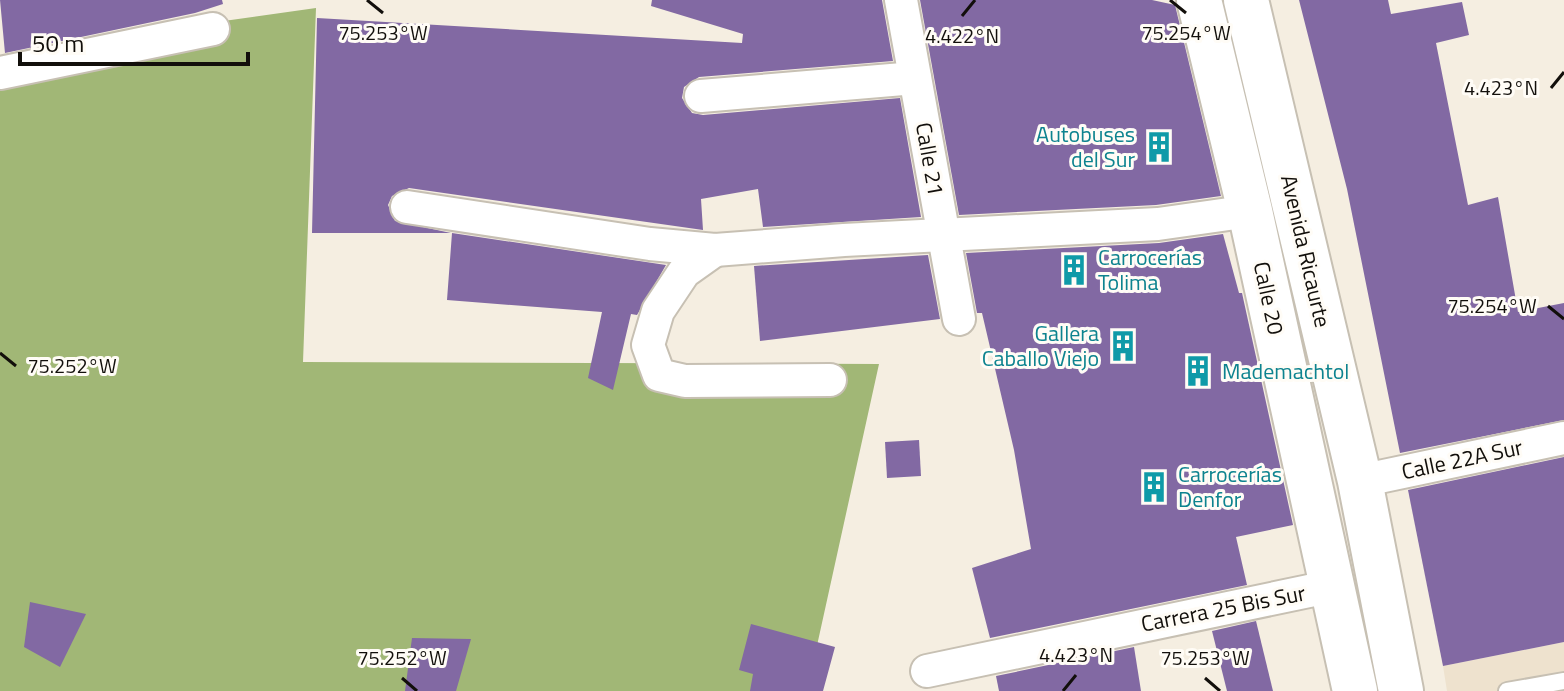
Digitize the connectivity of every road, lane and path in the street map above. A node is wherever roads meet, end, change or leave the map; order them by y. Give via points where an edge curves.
1 (901, 0) edge
2 (1199, 0) edge
3 (1246, 0) edge
4 (213, 29) dead end
5 (0, 73) edge
6 (915, 78) junction
7 (701, 96) dead end
8 (407, 207) dead end
9 (1250, 211) junction
10 (943, 234) junction
11 (715, 250) junction
12 (959, 319) dead end
13 (830, 380) dead end
14 (1564, 438) edge
15 (1360, 481) junction
16 (1333, 586) junction
17 (927, 671) dead end
18 (1564, 681) edge
19 (1355, 691) edge
20 (1401, 691) edge
21 (1507, 691) edge

1 - 6 street, Calle 21
2 - 9 main road, Calle 20
3 - 15 main road, Avenida Ricaurte
4 - 5 street
6 - 7 street
6 - 10 street, Calle 21
8 - 11 street
9 - 10 street via 1158,224
9 - 16 main road, Calle 20
10 - 11 street
10 - 12 street, Calle 21
11 - 13 street via 684,272 658,311 648,345 659,375 685,381
14 - 15 street, Calle 22A Sur
15 - 20 main road, Avenida Ricaurte
16 - 17 street, Carrera 25 Bis Sur
16 - 19 main road, Calle 20
18 - 21 lane

